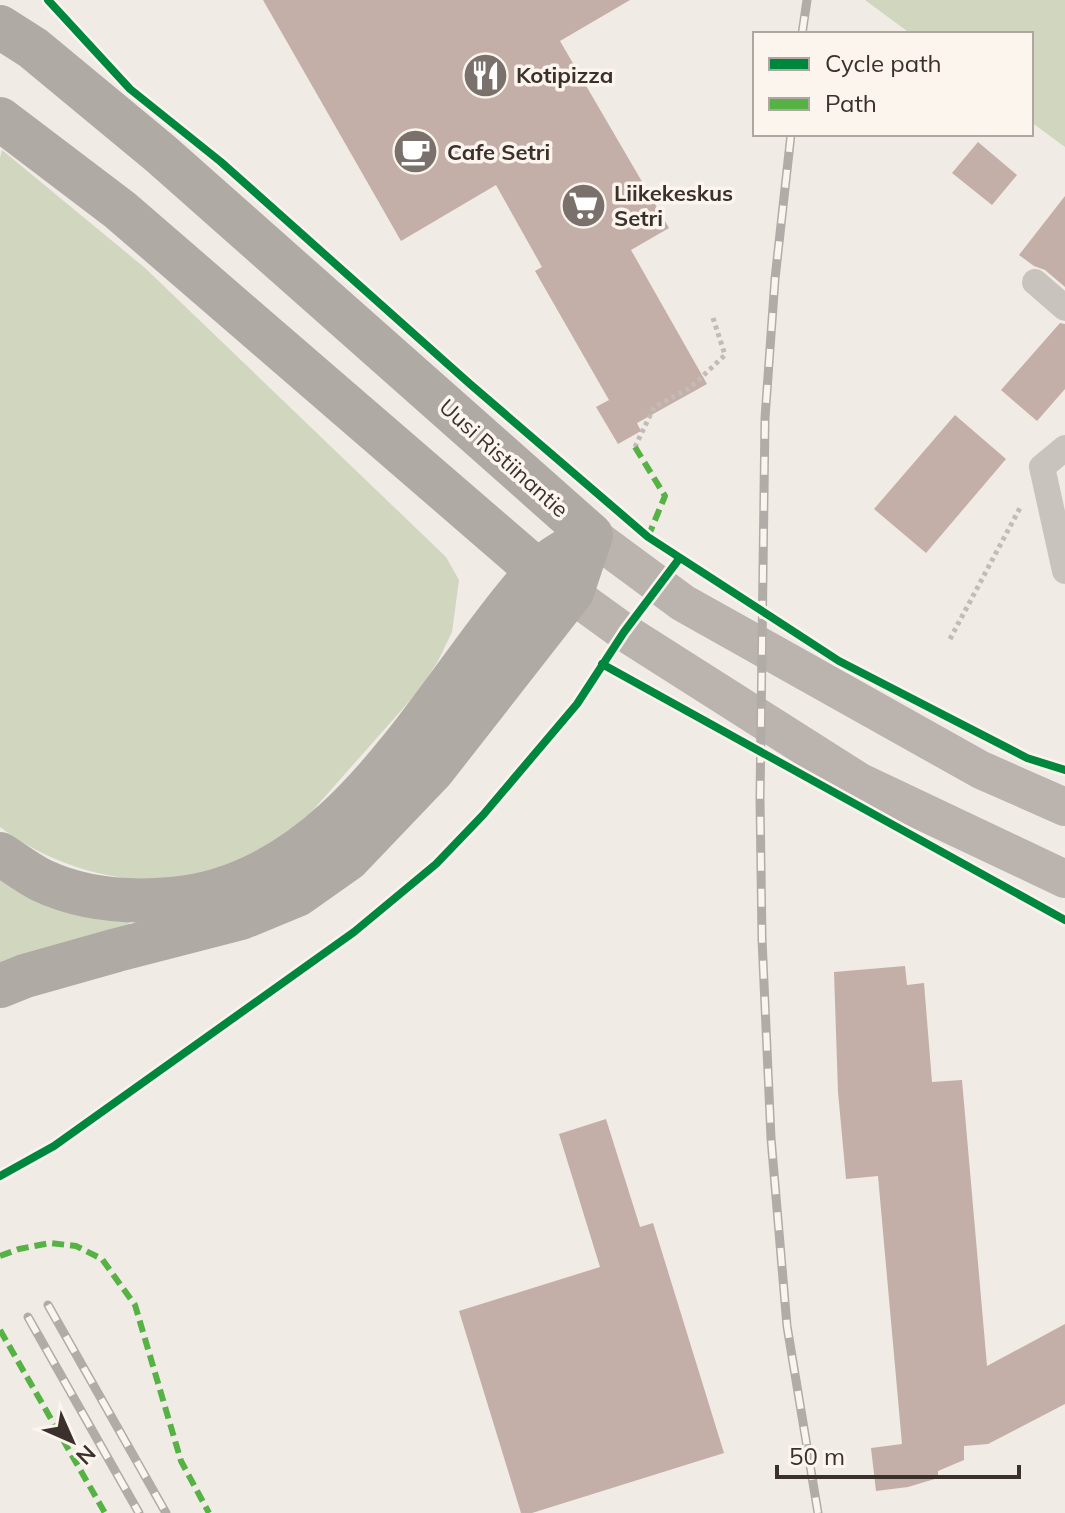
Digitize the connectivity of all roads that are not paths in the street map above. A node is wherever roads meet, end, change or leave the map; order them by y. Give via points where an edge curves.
1 (3, 0) edge
2 (0, 10) edge
3 (0, 27) edge
4 (0, 119) edge
5 (1035, 282) dead end
6 (1065, 308) edge
7 (1065, 448) edge
8 (591, 535) junction
9 (1065, 571) edge
10 (555, 582) junction
11 (1065, 807) edge
12 (0, 854) edge
13 (1065, 879) edge
14 (0, 986) edge

1 - 2 highway
3 - 8 highway, Uusi Ristiinantie via 161,154
4 - 10 highway via 120,210
5 - 6 street
7 - 9 street via 1042,467
8 - 10 highway
8 - 11 main road, Uusi Ristiinantie via 683,603 981,770
10 - 12 highway via 328,829 281,863 235,886 139,902 96,897 42,880
10 - 13 main road via 860,782
10 - 14 highway via 433,770 348,859 297,895 241,918

